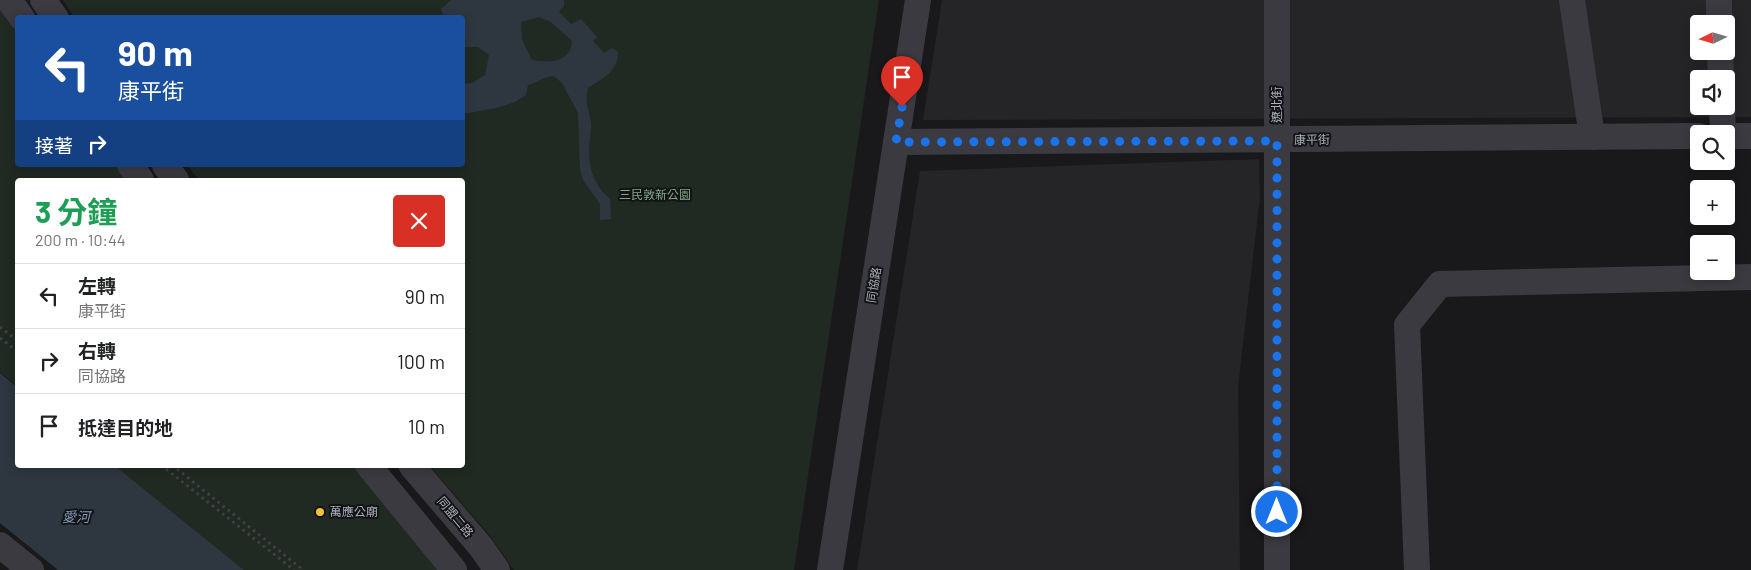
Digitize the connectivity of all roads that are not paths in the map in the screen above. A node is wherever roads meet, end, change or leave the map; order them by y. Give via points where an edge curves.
1 (9, 0) edge
2 (43, 0) edge
3 (918, 0) edge
4 (1277, 0) edge
5 (1572, 0) edge
6 (1719, 0) edge
7 (20, 15) edge
8 (54, 15) edge
9 (1719, 15) edge
10 (1690, 136) edge
11 (1735, 136) edge
12 (1751, 136) edge
13 (1592, 137) junction
14 (1277, 141) junction
15 (896, 142) junction
16 (131, 167) edge
17 (166, 167) edge
18 (140, 178) edge
19 (175, 178) edge
20 (1751, 277) edge
21 (370, 468) edge
22 (414, 468) edge
23 (0, 545) edge
24 (32, 570) edge
25 (454, 570) edge
26 (497, 570) edge
27 (830, 570) edge
28 (1277, 570) edge
29 (1417, 570) edge

1 - 7 street
2 - 8 street
3 - 15 street, 同協路
4 - 14 street, 遼北街
5 - 13 street
6 - 9 street
10 - 13 street, 康平街
11 - 12 street
13 - 14 street, 康平街
14 - 15 street, 康平街
14 - 28 street, 遼北街
15 - 27 street, 同協路
16 - 18 street
17 - 19 street
20 - 29 street via 1440,284 1407,325
21 - 25 street
22 - 26 street, 同盟二路
23 - 24 street

